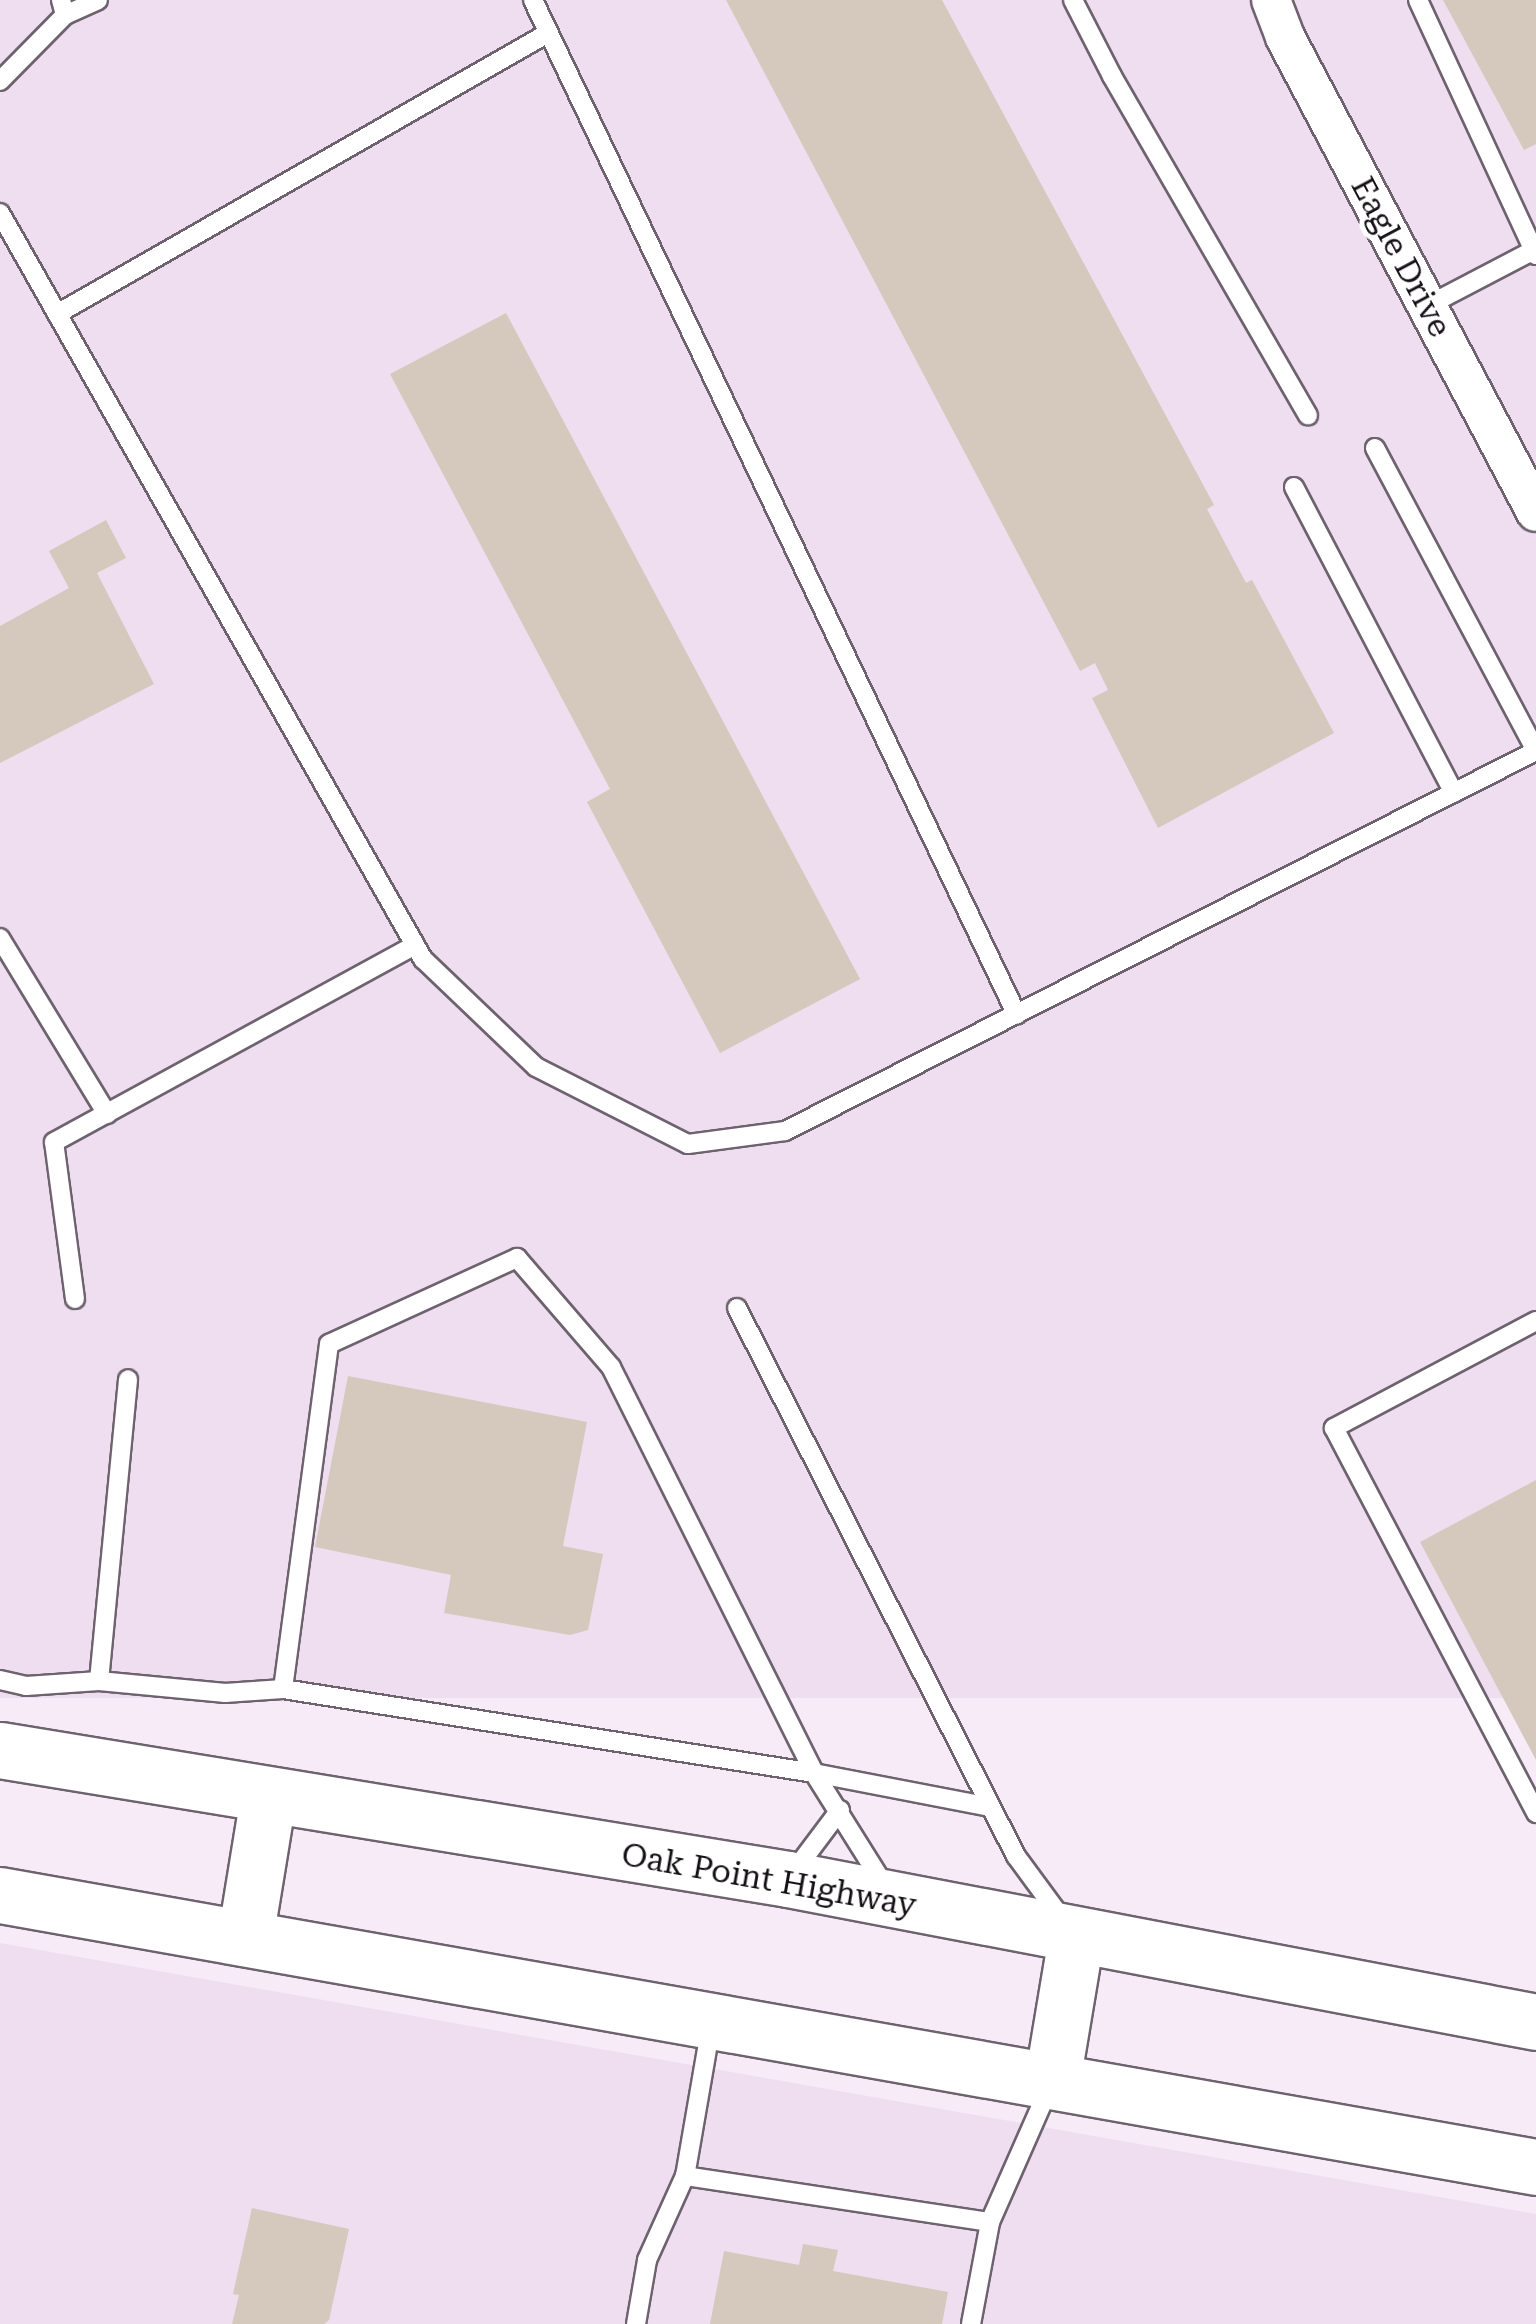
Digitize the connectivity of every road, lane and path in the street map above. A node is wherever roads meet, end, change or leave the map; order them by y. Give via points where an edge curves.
1 (98, 0) edge
2 (533, 0) edge
3 (1073, 0) edge
4 (1271, 0) edge
5 (1418, 0) edge
6 (63, 7) edge
7 (548, 33) junction
8 (0, 81) edge
9 (0, 213) edge
10 (1535, 252) edge
11 (1427, 306) junction
12 (57, 314) junction
13 (1308, 416) dead end
14 (1375, 448) dead end
15 (1294, 487) dead end
16 (1536, 512) edge
17 (1536, 751) edge
18 (1454, 793) junction
19 (0, 938) edge
20 (415, 945) junction
21 (1017, 1015) junction
22 (106, 1114) junction
23 (75, 1299) dead end
24 (738, 1308) dead end
25 (1536, 1321) edge
26 (128, 1379) dead end
27 (0, 1680) edge
28 (100, 1681) junction
29 (283, 1689) junction
30 (0, 1750) edge
31 (814, 1772) junction
32 (268, 1798) junction
33 (990, 1807) junction
34 (840, 1810) junction
35 (1536, 1813) edge
36 (788, 1879) junction
37 (0, 1894) edge
38 (894, 1902) junction
39 (1076, 1937) junction
40 (245, 1938) junction
41 (712, 2020) junction
42 (1536, 2022) edge
43 (1052, 2081) junction
44 (1536, 2166) edge
45 (685, 2176) junction
46 (990, 2222) junction
47 (636, 2324) edge
48 (971, 2324) edge

1 - 6 lane
2 - 7 lane
3 - 13 lane
4 - 11 street, Eagle Drive via 1284,37
5 - 10 lane
6 - 8 lane
7 - 12 lane
7 - 21 lane
9 - 12 lane
10 - 11 lane
11 - 16 street, Eagle Drive
12 - 20 lane
14 - 17 lane
15 - 18 lane
17 - 18 lane
18 - 21 lane
19 - 22 lane
20 - 21 lane via 536,1068 688,1144 785,1131
20 - 22 lane
22 - 23 lane via 54,1142
24 - 33 lane
25 - 35 lane via 1334,1428
26 - 28 lane
27 - 28 lane via 26,1686
28 - 29 lane via 225,1693
29 - 31 lane
29 - 31 lane via 328,1344 517,1258 611,1367
30 - 32 main road, Oak Point Highway
31 - 33 lane
31 - 34 lane
32 - 36 main road, Oak Point Highway
32 - 40 main road
33 - 39 lane via 1016,1856
34 - 36 lane
34 - 38 lane
36 - 38 main road, Oak Point Highway
37 - 40 main road
38 - 39 main road, Oak Point Highway
39 - 42 main road, Oak Point Highway
39 - 43 main road
40 - 41 main road
41 - 43 main road
41 - 45 lane
43 - 44 main road
43 - 46 lane
45 - 46 lane
45 - 47 lane via 647,2260
46 - 48 lane

